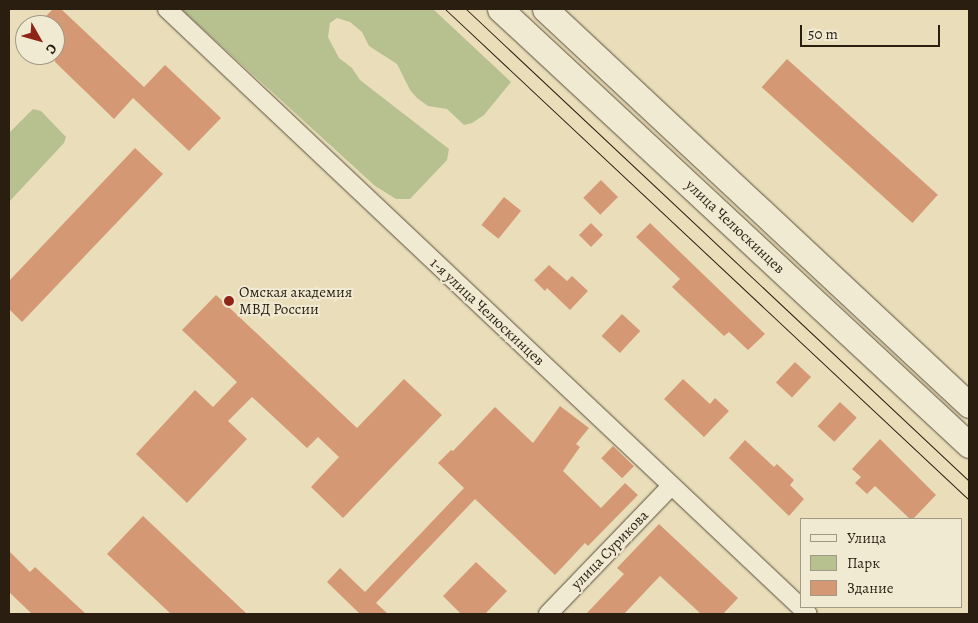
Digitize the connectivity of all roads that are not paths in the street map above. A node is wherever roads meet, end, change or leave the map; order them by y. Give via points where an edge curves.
1 (166, 9) edge
2 (500, 9) edge
3 (545, 9) edge
4 (572, 34) junction
5 (552, 56) junction
6 (670, 125) junction
7 (650, 148) junction
8 (906, 345) junction
9 (886, 368) junction
10 (969, 404) edge
11 (969, 445) edge
12 (671, 486) junction
13 (800, 607) edge
14 (548, 614) edge

1 - 12 street, 1-я улица Челюскинцев
2 - 5 main road, улица Челюскинцев
3 - 4 main road, улица Челюскинцев
4 - 5 main road
4 - 6 main road, улица Челюскинцев
5 - 7 main road, улица Челюскинцев
6 - 7 main road
6 - 8 main road, улица Челюскинцев
7 - 9 main road, улица Челюскинцев
8 - 9 main road
8 - 10 main road, улица Челюскинцев
9 - 11 main road, улица Челюскинцев
12 - 13 street, 1-я улица Челюскинцев
12 - 14 street, улица Сурикова

